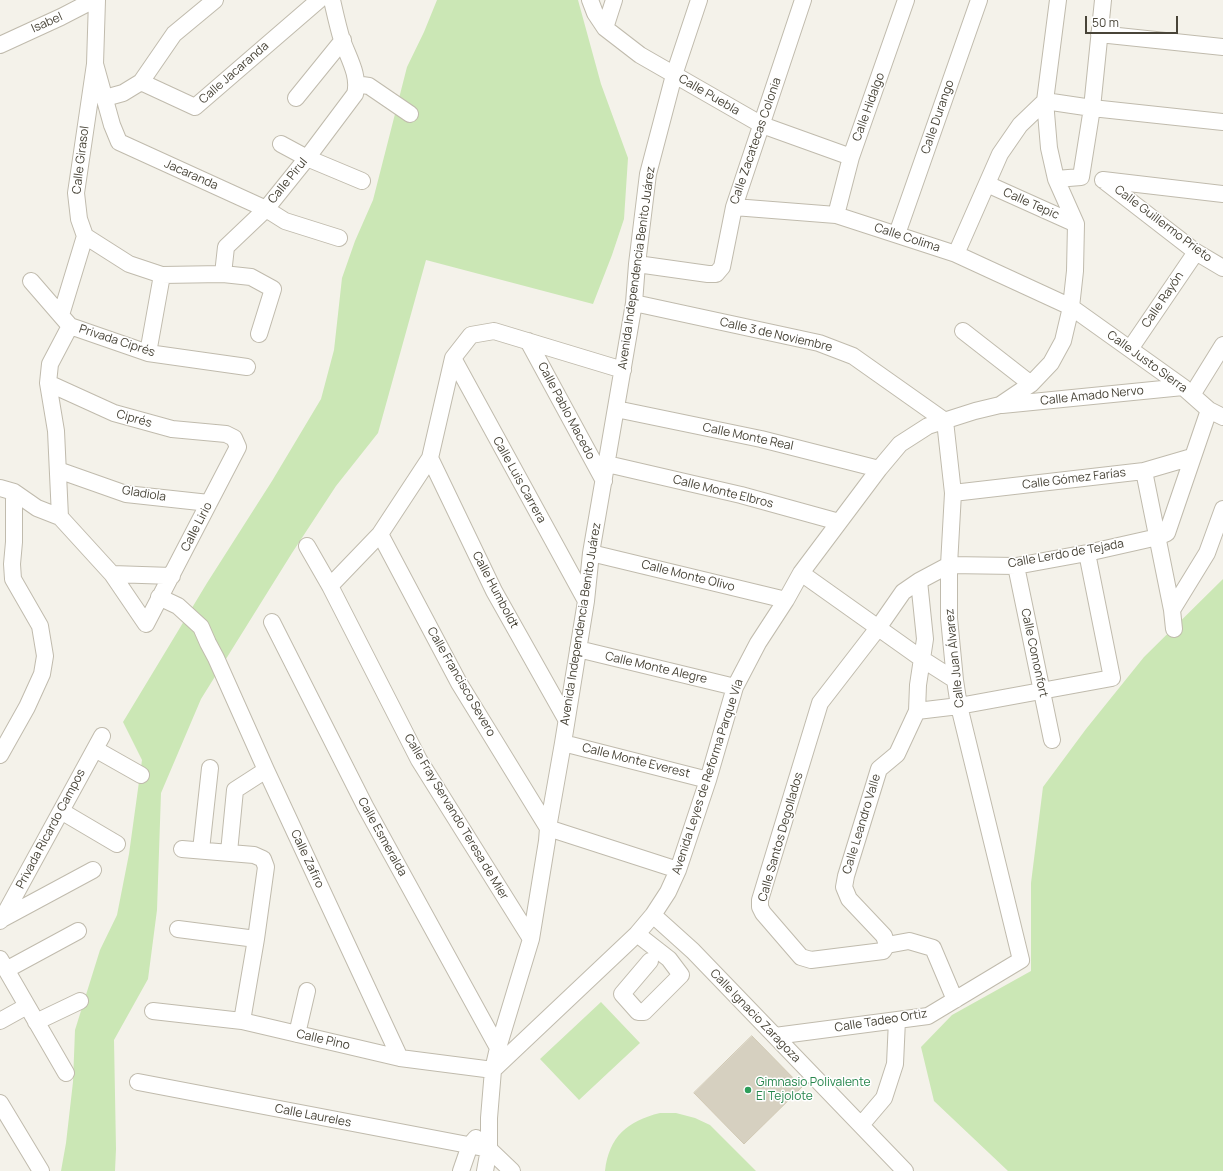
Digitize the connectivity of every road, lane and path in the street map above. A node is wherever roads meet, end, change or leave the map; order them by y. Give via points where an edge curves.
1 (95, 0) edge
2 (215, 0) edge
3 (319, 0) edge
4 (332, 0) edge
5 (590, 0) edge
6 (614, 0) edge
7 (699, 0) edge
8 (803, 0) edge
9 (906, 0) edge
10 (979, 0) edge
11 (1058, 0) edge
12 (1104, 0) edge
13 (605, 28) junction
14 (1099, 34) junction
15 (343, 40) junction
16 (0, 44) edge
17 (1223, 47) edge
18 (95, 64) junction
19 (674, 75) junction
20 (141, 82) junction
21 (357, 87) junction
22 (106, 98) junction
23 (296, 98) dead end
24 (1046, 101) junction
25 (1092, 108) junction
26 (410, 114) dead end
27 (1223, 122) edge
28 (762, 125) junction
29 (281, 144) dead end
30 (851, 157) junction
31 (307, 158) junction
32 (1081, 177) junction
33 (1056, 179) junction
34 (1103, 180) junction
35 (362, 181) dead end
36 (987, 184) junction
37 (1223, 194) edge
38 (734, 207) junction
39 (266, 208) junction
40 (836, 215) junction
41 (1076, 224) junction
42 (897, 234) junction
43 (85, 236) junction
44 (339, 238) dead end
45 (1196, 252) junction
46 (956, 254) junction
47 (637, 264) junction
48 (1223, 268) edge
49 (224, 274) junction
50 (162, 275) junction
51 (31, 281) dead end
52 (634, 303) junction
53 (1071, 307) junction
54 (66, 320) junction
55 (963, 331) dead end
56 (259, 334) dead end
57 (528, 341) junction
58 (1223, 345) edge
59 (1130, 349) junction
60 (148, 353) junction
61 (453, 358) junction
62 (247, 367) dead end
63 (623, 370) junction
64 (48, 383) junction
65 (1031, 384) junction
66 (1188, 391) junction
67 (1000, 405) junction
68 (616, 410) junction
69 (1216, 413) edge
70 (945, 421) junction
71 (226, 434) joint
72 (1192, 457) junction
73 (430, 458) junction
74 (607, 464) junction
75 (879, 469) junction
76 (58, 470) junction
77 (1144, 471) junction
78 (604, 481) junction
79 (7, 490) edge
80 (953, 493) junction
81 (209, 503) junction
82 (1223, 509) edge
83 (60, 517) junction
84 (839, 522) junction
85 (380, 534) junction
86 (1158, 537) junction
87 (307, 546) dead end
88 (591, 553) junction
89 (1087, 553) junction
90 (949, 564) junction
91 (6, 566) edge
92 (1016, 566) junction
93 (801, 573) junction
94 (112, 574) junction
95 (172, 576) junction
96 (919, 581) junction
97 (330, 586) junction
98 (159, 597) junction
99 (786, 600) junction
100 (586, 601) junction
101 (1172, 610) junction
102 (272, 622) dead end
103 (878, 628) junction
104 (1174, 630) dead end
105 (578, 649) junction
106 (922, 659) junction
107 (955, 680) junction
108 (735, 686) junction
109 (1041, 691) junction
110 (959, 706) junction
111 (916, 711) junction
112 (566, 719) junction
113 (1052, 740) dead end
114 (563, 743) junction
115 (0, 755) edge
116 (210, 768) dead end
117 (266, 770) junction
118 (141, 775) dead end
119 (708, 780) junction
120 (61, 811) junction
121 (548, 828) junction
122 (118, 844) dead end
123 (182, 849) dead end
124 (201, 850) junction
125 (229, 852) junction
126 (93, 870) dead end
127 (678, 870) junction
128 (653, 915) junction
129 (1, 920) edge
130 (178, 929) dead end
131 (78, 931) dead end
132 (637, 934) junction
133 (256, 939) junction
134 (531, 939) junction
135 (887, 945) junction
136 (1021, 960) joint
137 (650, 961) dead end
138 (3, 964) edge
139 (307, 991) dead end
140 (955, 1000) junction
141 (80, 1001) dead end
142 (27, 1006) junction
143 (153, 1011) dead end
144 (897, 1020) junction
145 (0, 1021) edge
146 (242, 1021) junction
147 (36, 1022) junction
148 (297, 1034) junction
149 (775, 1036) junction
150 (498, 1048) junction
151 (400, 1058) junction
152 (493, 1070) junction
153 (66, 1073) dead end
154 (138, 1082) dead end
155 (0, 1103) edge
156 (489, 1118) junction
157 (861, 1125) junction
158 (470, 1145) junction
159 (489, 1149) junction
160 (41, 1171) edge
161 (461, 1171) edge
162 (485, 1171) edge
163 (512, 1171) edge
164 (905, 1171) edge

1 - 16 street, Isabel via 61,18
1 - 18 street, Calle Girasol
2 - 20 street via 174,34
3 - 20 street, Calle Jacaranda via 195,107
4 - 15 street
5 - 13 street, Calle Puebla
6 - 13 street
7 - 19 street, Avenida Independencia Benito Juárez
8 - 28 street, Calle Zacatecas Colonia
9 - 30 street, Calle Hidalgo
10 - 42 street, Calle Durango
11 - 24 street, Avenida Leyes de Reforma Parque Vía
12 - 14 street
13 - 19 street, Calle Puebla via 640,55
14 - 17 street
14 - 25 street
15 - 21 street
15 - 23 street
18 - 22 street, Jacaranda
18 - 43 street, Calle Girasol via 76,193 79,219
19 - 28 street, Calle Puebla
19 - 47 street, Avenida Independencia Benito Juárez via 648,174
20 - 22 street via 123,93
21 - 26 street via 369,86
21 - 31 street, Calle Pirul via 355,94
22 - 39 street, Jacaranda via 119,142
24 - 25 street
24 - 33 street, Avenida Leyes de Reforma Parque Vía via 1049,148
24 - 36 street via 1020,125 1000,154
25 - 27 street
25 - 32 street
28 - 30 street, Calle Puebla
28 - 38 street, Calle Zacatecas Colonia
29 - 31 street
30 - 40 street, Calle Hidalgo
31 - 35 street
31 - 39 street, Calle Pirul
32 - 33 street
32 - 34 street
33 - 41 street, Avenida Leyes de Reforma Parque Vía
34 - 37 street
34 - 45 street, Calle Guillermo Prieto
36 - 41 street, Calle Tepic
36 - 46 street
38 - 40 street, Calle Colima
38 - 47 street, Calle Zacatecas Colonia via 722,267 716,274
39 - 44 street, Jacaranda via 286,221
39 - 49 street, Calle Pirul via 226,247
40 - 42 street, Calle Colima
41 - 53 street, Avenida Leyes de Reforma Parque Vía
42 - 46 street, Calle Colima
43 - 50 street via 129,264
43 - 54 street
45 - 48 street, Calle Guillermo Prieto
45 - 59 street, Calle Rayón
46 - 53 street, Calle Colima
47 - 52 street, Avenida Independencia Benito Juárez
49 - 50 street
49 - 56 street via 251,277 272,288
50 - 60 street
51 - 54 street, Privada Ciprés
52 - 63 street, Avenida Independencia Benito Juárez
52 - 70 street, Calle 3 de Noviembre via 819,343 853,356
53 - 59 street, Calle Justo Sierra
53 - 65 street, Avenida Leyes de Reforma Parque Vía via 1062,341 1051,363
54 - 60 street, Privada Ciprés
54 - 64 street via 50,364
55 - 65 street
57 - 61 street via 494,331 471,335
57 - 63 street
57 - 78 street, Calle Pablo Macedo
58 - 66 street
59 - 66 street, Calle Justo Sierra
60 - 62 street, Privada Ciprés
61 - 73 street
61 - 100 street, Calle Luis Carrera
63 - 68 street, Avenida Independencia Benito Juárez
64 - 71 street, Ciprés via 114,413 172,429
64 - 76 street via 56,431
65 - 67 street, Avenida Leyes de Reforma Parque Vía
66 - 67 street, Calle Amado Nervo
66 - 69 street, Calle Justo Sierra
67 - 70 street, Avenida Leyes de Reforma Parque Vía
68 - 74 street, Avenida Independencia Benito Juárez
68 - 75 street, Calle Monte Real via 761,440
69 - 72 street
70 - 75 street, Avenida Leyes de Reforma Parque Vía via 928,426 900,444
70 - 80 street, Calle Juan Álvarez
71 - 81 street, Calle Lirio via 234,438 238,447
72 - 77 street, Calle Gómez Farías
72 - 86 street via 1167,533
73 - 85 street
73 - 112 street, Calle Humboldt via 494,591
74 - 78 street, Avenida Independencia Benito Juárez
74 - 84 street, Calle Monte Elbros via 741,495
75 - 84 street, Avenida Leyes de Reforma Parque Vía
76 - 81 street, Gladiola via 126,494
76 - 83 street
77 - 80 street, Calle Gómez Farías
77 - 86 street
78 - 88 street, Avenida Independencia Benito Juárez
79 - 83 street via 37,508
79 - 91 street via 14,542
80 - 90 street, Calle Juan Álvarez
81 - 95 street, Calle Lirio
82 - 101 street via 1207,553
83 - 94 street
84 - 93 street, Avenida Leyes de Reforma Parque Vía
85 - 97 street
85 - 121 street, Calle Francisco Severo via 459,683
86 - 89 street, Calle Lerdo de Tejada
86 - 101 street
87 - 97 street, Calle Fray Servando Teresa de Mier
88 - 99 street, Calle Monte Olivo
88 - 100 street, Avenida Independencia Benito Juárez
89 - 92 street, Calle Lerdo de Tejada
89 - 109 street via 1112,678
90 - 92 street, Calle Lerdo de Tejada
90 - 96 street, Calle Santos Degollados
90 - 107 street, Calle Juan Álvarez via 949,618
91 - 115 street via 40,626 45,656 42,674
92 - 109 street, Calle Comonfort
93 - 99 street, Avenida Leyes de Reforma Parque Vía
93 - 103 street
94 - 95 street
94 - 98 street, Calle Lirio via 146,624
95 - 98 street, Calle Lirio
96 - 103 street, Calle Santos Degollados via 903,592
96 - 106 street, Calle Leandro Valle via 925,639
97 - 134 street, Calle Fray Servando Teresa de Mier via 419,760
98 - 117 street, Calle Zafiro via 178,606 201,627
99 - 108 street, Avenida Leyes de Reforma Parque Vía via 758,643
100 - 105 street, Avenida Independencia Benito Juárez
101 - 104 street
102 - 150 street, Calle Esmeralda via 365,806
103 - 106 street
103 - 135 street, Calle Santos Degollados via 820,703 760,907 800,957 811,960 882,951
105 - 108 street, Calle Monte Alegre
105 - 112 street, Avenida Independencia Benito Juárez
106 - 107 street
106 - 111 street, Calle Leandro Valle
107 - 110 street, Calle Juan Álvarez
108 - 119 street, Avenida Leyes de Reforma Parque Vía
109 - 110 street
109 - 113 street, Calle Comonfort
110 - 111 street
110 - 136 street, Calle Juan Álvarez
111 - 135 street, Calle Leandro Valle via 898,754 879,769 844,887 849,899 884,936
112 - 114 street, Avenida Independencia Benito Juárez
114 - 119 street, Calle Monte Everest
114 - 121 street, Avenida Independencia Benito Juárez
116 - 124 street
117 - 125 street via 235,790
117 - 151 street, Calle Zafiro
118 - 120 street, Privada Ricardo Campos via 98,742
119 - 127 street, Avenida Leyes de Reforma Parque Vía
120 - 122 street
120 - 129 street, Privada Ricardo Campos
121 - 127 street
121 - 134 street, Avenida Independencia Benito Juárez
123 - 124 street
124 - 125 street
125 - 133 street via 254,855 262,859 266,867
126 - 129 street
127 - 128 street, Avenida Leyes de Reforma Parque Vía
128 - 132 street, Avenida Leyes de Reforma Parque Vía
128 - 149 street, Calle Ignacio Zaragoza via 693,951
130 - 133 street
131 - 138 street
132 - 137 street via 669,959 681,975 644,1012 638,1012 622,994
132 - 152 street, Avenida Leyes de Reforma Parque Vía
133 - 146 street
134 - 150 street, Avenida Independencia Benito Juárez
135 - 140 street, Calle Santos Degollados via 909,941 933,948
136 - 140 street, Calle Tadeo Ortiz
138 - 142 street
139 - 148 street
140 - 144 street, Calle Tadeo Ortiz via 928,1016
141 - 147 street
142 - 145 street
142 - 147 street
143 - 146 street, Calle Pino
144 - 149 street, Calle Tadeo Ortiz
144 - 157 street via 894,1064 884,1098
146 - 148 street, Calle Pino
147 - 153 street
148 - 151 street, Calle Pino
149 - 157 street, Calle Ignacio Zaragoza
150 - 152 street, Avenida Independencia Benito Juárez
151 - 152 street, Calle Pino
152 - 156 street, Avenida Independencia Benito Juárez
154 - 158 street, Calle Laureles
155 - 160 street
156 - 158 street
156 - 159 street, Avenida Independencia Benito Juárez
157 - 164 street, Calle Ignacio Zaragoza
158 - 159 street, Calle Laureles
158 - 161 street
159 - 162 street, Avenida Independencia Benito Juárez
159 - 163 street

